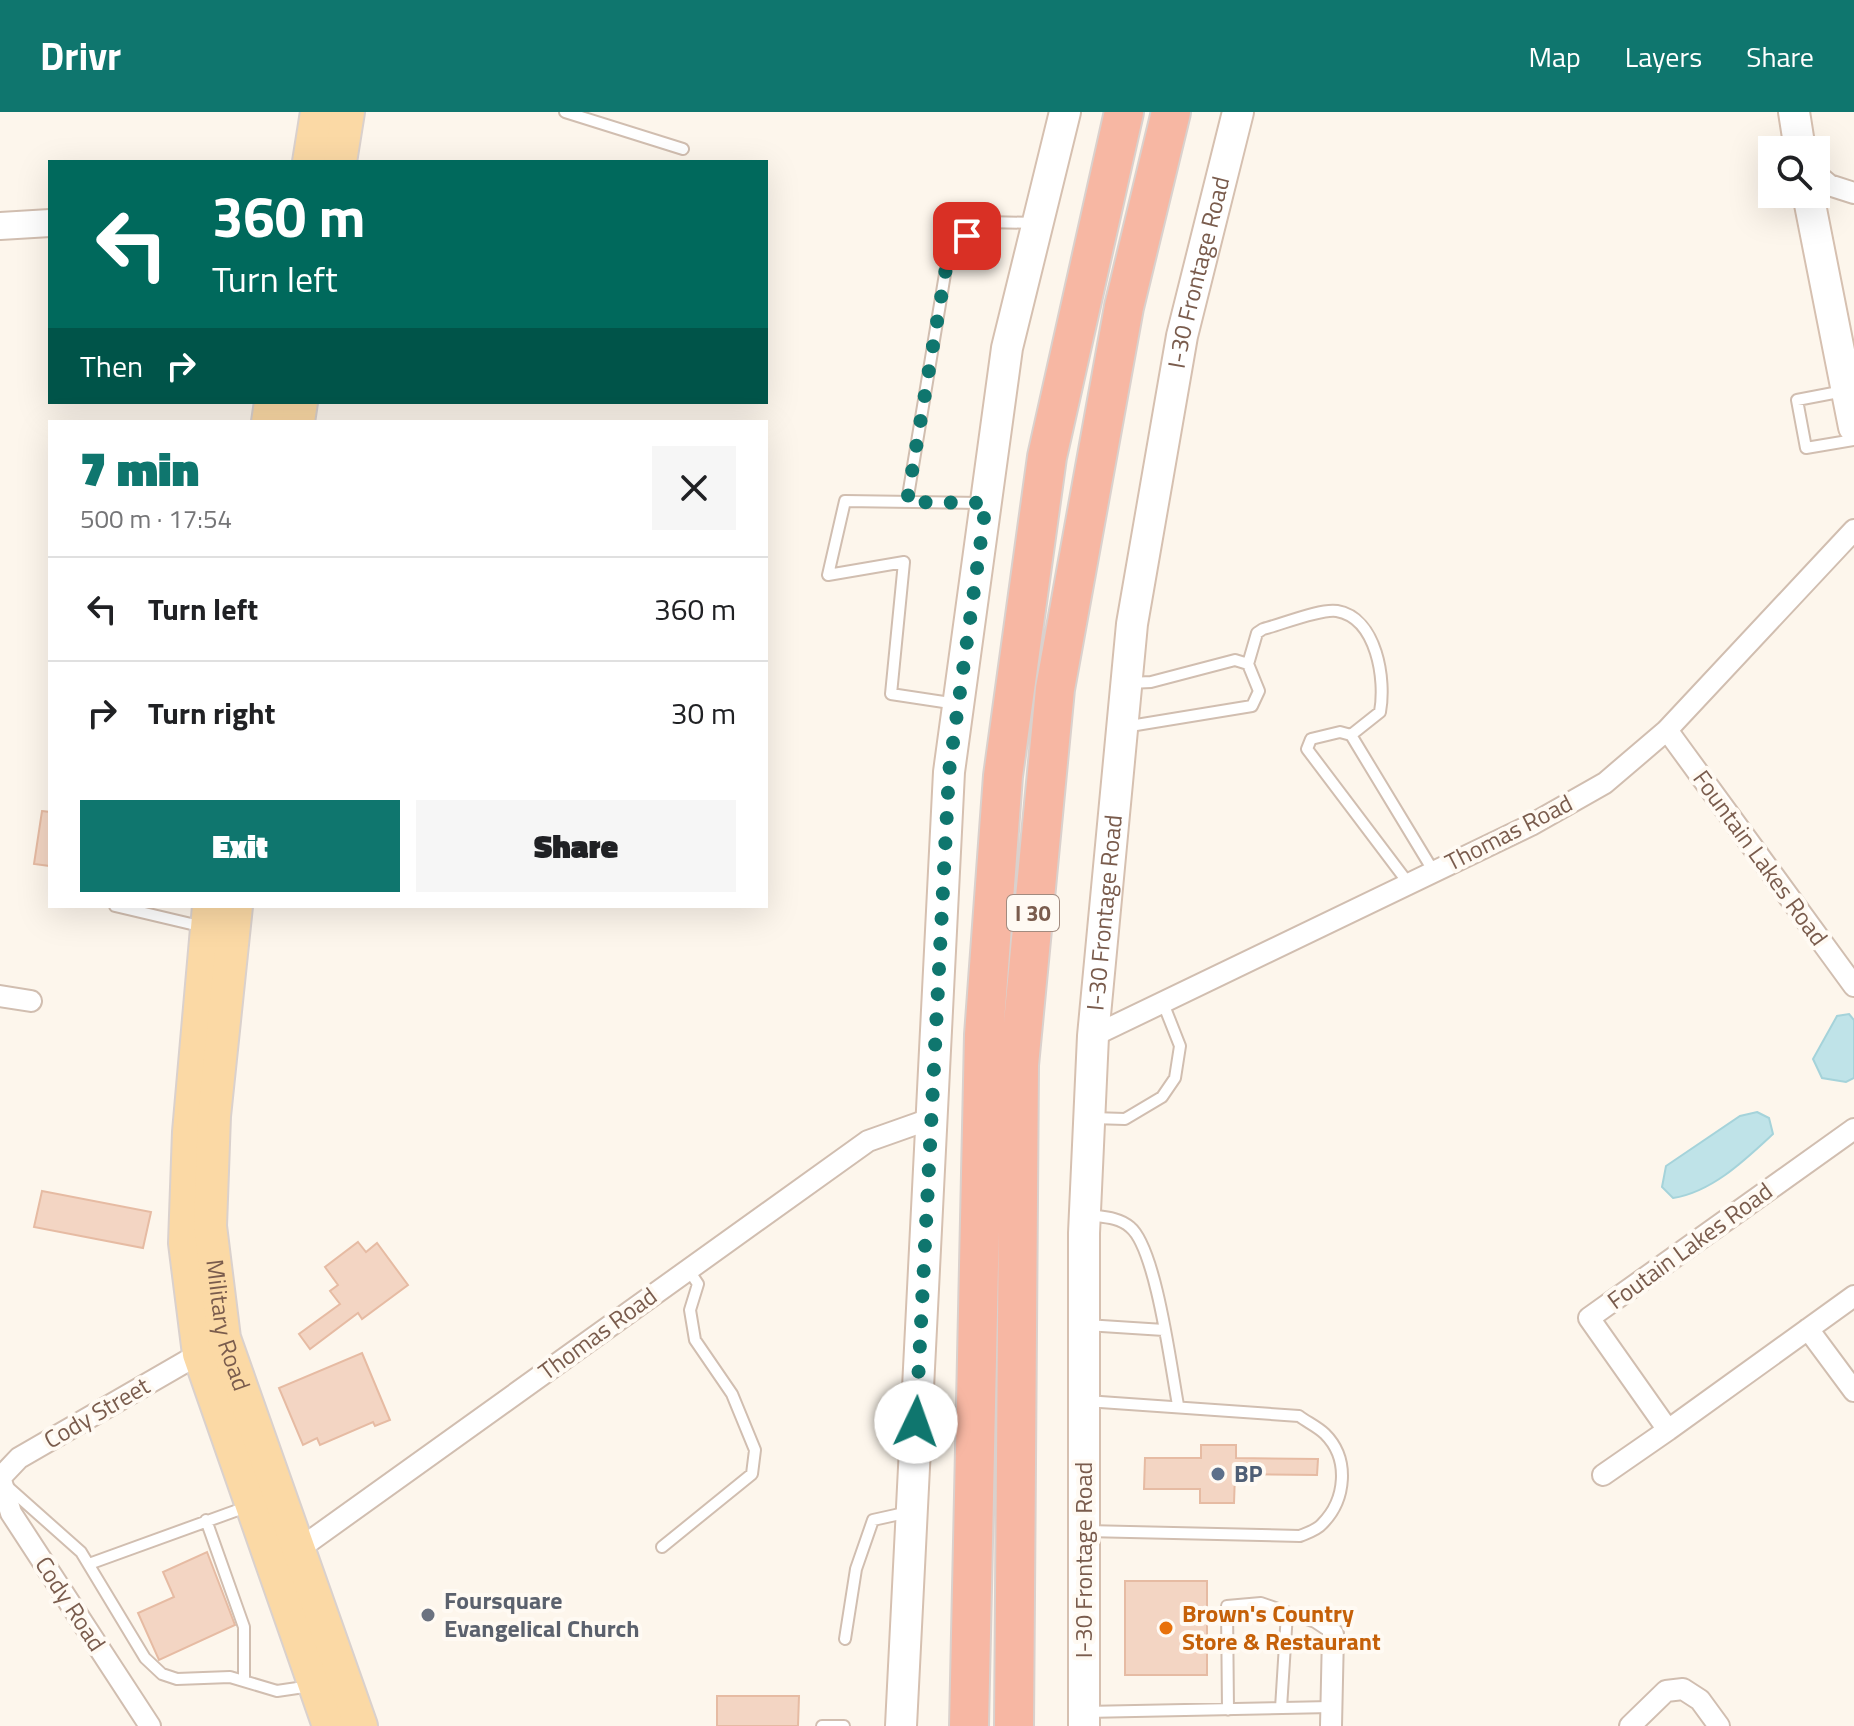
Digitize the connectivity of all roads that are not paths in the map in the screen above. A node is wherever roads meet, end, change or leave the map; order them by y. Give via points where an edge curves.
1 (317, 112) edge
2 (348, 112) edge
3 (565, 112) edge
4 (1065, 112) edge
5 (1124, 112) edge
6 (1171, 112) edge
7 (1238, 112) edge
8 (1794, 112) edge
9 (1798, 136) edge
10 (683, 149) dead end
11 (309, 160) edge
12 (340, 160) edge
13 (1830, 185) edge
14 (1854, 193) edge
15 (1811, 208) edge
16 (48, 223) edge
17 (1037, 223) junction
18 (0, 226) edge
19 (1854, 360) edge
20 (1846, 391) junction
21 (1854, 427) edge
22 (1854, 440) edge
23 (907, 502) junction
24 (986, 503) junction
25 (1854, 530) edge
26 (1248, 664) junction
27 (1126, 683) junction
28 (959, 704) junction
29 (1122, 727) junction
30 (1667, 730) junction
31 (1351, 735) junction
32 (1434, 872) junction
33 (1409, 884) junction
34 (133, 908) edge
35 (236, 908) edge
36 (207, 916) edge
37 (1854, 986) edge
38 (0, 996) edge
39 (31, 1001) dead end
40 (1163, 1003) junction
41 (1093, 1036) junction
42 (1090, 1117) junction
43 (933, 1118) junction
44 (1854, 1129) edge
45 (1085, 1215) junction
46 (688, 1269) junction
47 (1854, 1296) edge
48 (1084, 1325) junction
49 (1808, 1329) junction
50 (1164, 1330) junction
51 (199, 1354) junction
52 (1854, 1391) edge
53 (1084, 1401) junction
54 (1178, 1405) junction
55 (1668, 1430) junction
56 (1603, 1475) dead end
57 (0, 1478) edge
58 (251, 1505) junction
59 (911, 1511) junction
60 (206, 1520) junction
61 (1084, 1531) junction
62 (662, 1547) dead end
63 (300, 1549) junction
64 (89, 1564) junction
65 (272, 1566) junction
66 (1287, 1613) junction
67 (1333, 1634) joint
68 (845, 1639) dead end
69 (244, 1680) junction
70 (314, 1686) junction
71 (1281, 1708) junction
72 (1228, 1710) junction
73 (1331, 1717) edge
74 (1084, 1719) edge
75 (150, 1726) edge
76 (329, 1726) edge
77 (361, 1726) edge
78 (822, 1726) edge
79 (844, 1726) edge
80 (901, 1726) edge
81 (969, 1726) edge
82 (1014, 1726) edge
83 (1630, 1726) edge
84 (1719, 1726) edge

1 - 11 main road
2 - 12 main road
3 - 10 lane
4 - 17 main road
5 - 81 highway, I 30 via 1047,457 1003,776 984,1035
6 - 82 highway, I 30 via 1124,307 1055,689 1019,1065
7 - 27 main road, I-30 Frontage Road via 1182,336
8 - 9 main road
13 - 14 street
15 - 20 main road
16 - 18 street
17 - 23 lane via 985,222 949,250
17 - 24 main road via 1007,348
19 - 20 street
20 - 21 main road
20 - 22 lane via 1797,400 1806,448
23 - 24 lane
23 - 28 lane via 845,501 828,575 904,562 891,694
24 - 28 main road
25 - 30 street, Thomas Road
26 - 27 lane via 1235,660 1151,682
26 - 29 lane via 1259,691 1252,706
26 - 31 lane via 1263,629 1335,610 1348,616 1371,637 1382,698 1380,712
27 - 29 main road, I-30 Frontage Road
28 - 43 main road via 949,772
29 - 41 main road, I-30 Frontage Road
30 - 32 street, Thomas Road via 1605,783
30 - 37 street, Fountain Lakes Road
31 - 32 lane
31 - 33 lane via 1340,732 1311,739 1307,749
32 - 33 street, Thomas Road
33 - 40 street, Thomas Road
34 - 36 lane
35 - 63 main road, Military Road via 214,1116 210,1226 224,1338
36 - 51 main road, Military Road via 185,1243
38 - 39 street
40 - 41 street, Thomas Road
40 - 42 lane via 1180,1046 1175,1078 1162,1097 1125,1119
41 - 42 main road, I-30 Frontage Road
42 - 45 main road, I-30 Frontage Road
43 - 46 street, Thomas Road via 868,1141
43 - 59 main road
44 - 55 street, Foutain Lakes Road via 1589,1318
45 - 48 main road, I-30 Frontage Road
45 - 50 lane via 1131,1227 1147,1251
46 - 62 lane via 698,1284 690,1310 695,1340 732,1394 755,1450 752,1474
46 - 63 street, Thomas Road
47 - 49 street
48 - 50 lane
48 - 53 main road, I-30 Frontage Road
49 - 52 street
49 - 55 street
50 - 54 lane
51 - 57 street, Cody Street via 19,1458
51 - 58 main road, Military Road
53 - 54 lane
53 - 61 main road, I-30 Frontage Road
54 - 61 lane via 1299,1416 1326,1435 1340,1457 1343,1481 1321,1525 1300,1536
55 - 56 street
57 - 64 lane
57 - 75 street, Cody Road via 11,1513
58 - 60 lane
58 - 65 main road, Military Road
59 - 68 lane via 873,1520 856,1569
59 - 80 main road
60 - 64 lane
60 - 69 lane via 244,1627
61 - 74 main road, I-30 Frontage Road
63 - 65 street, Thomas Road
63 - 77 main road, Military Road
64 - 69 lane via 145,1658 162,1674
65 - 70 main road, Military Road
66 - 67 lane
66 - 71 lane
66 - 72 lane via 1261,1603 1227,1606
67 - 73 street
69 - 70 lane via 277,1691
70 - 76 main road, Military Road
71 - 72 lane
71 - 73 lane
72 - 74 lane
78 - 79 lane
83 - 84 street via 1666,1691 1683,1689 1700,1700

